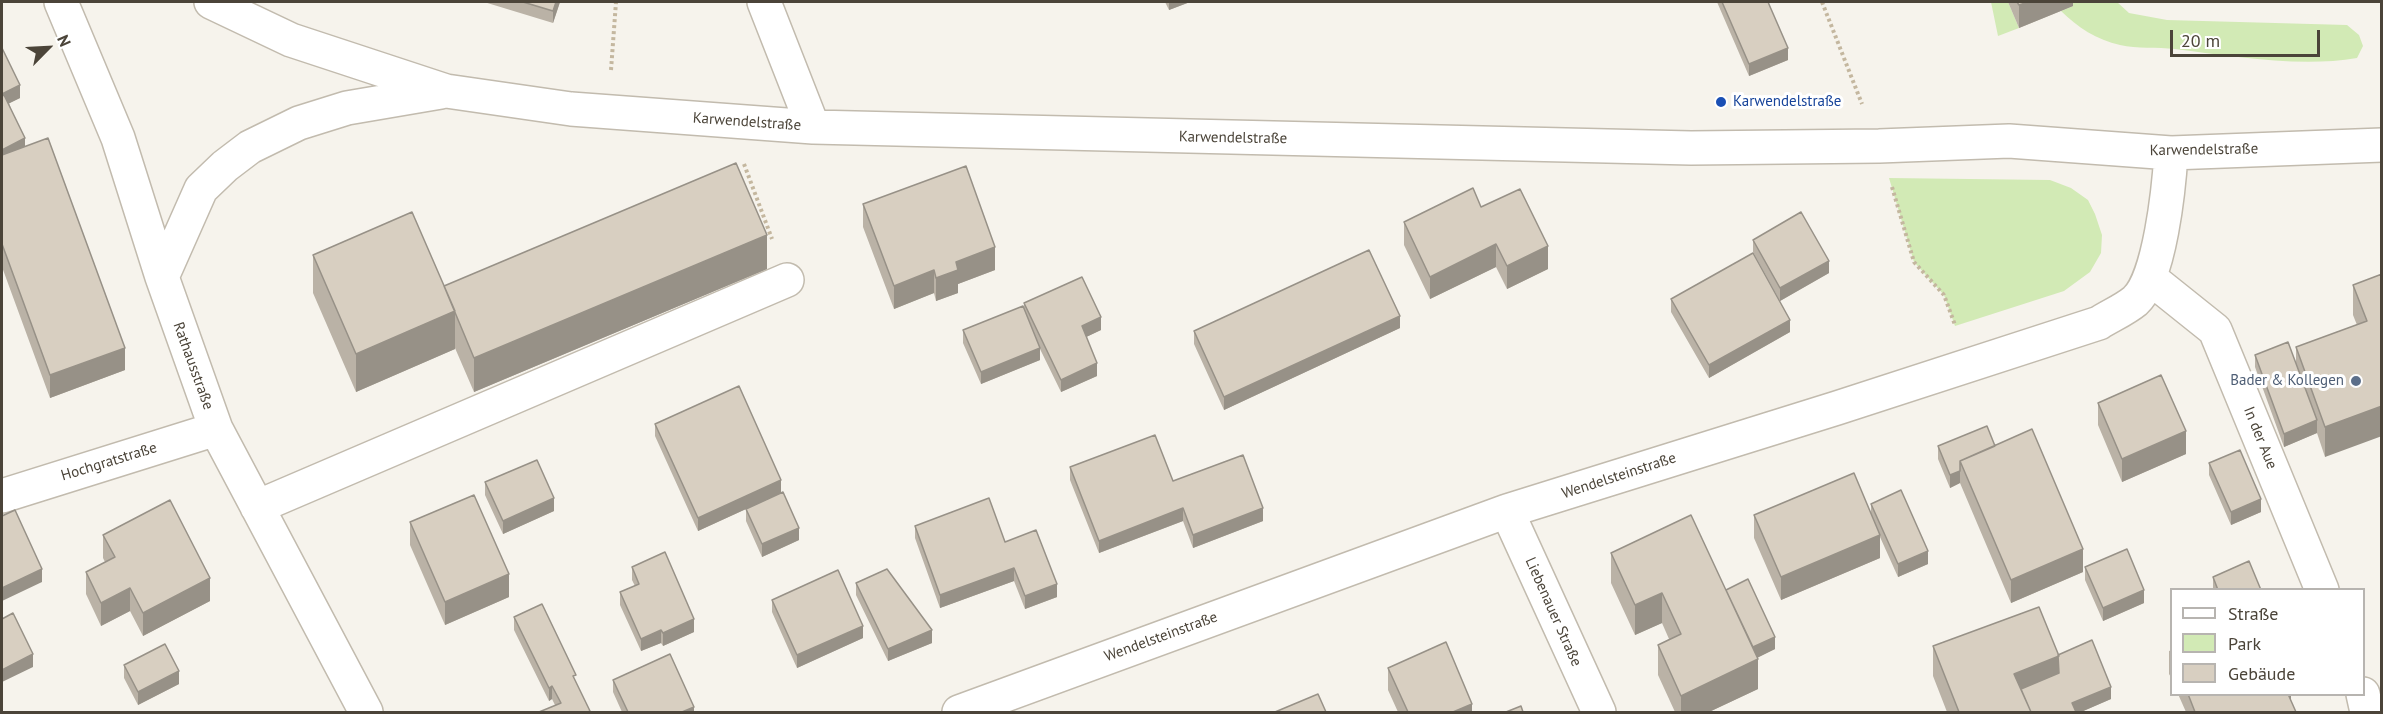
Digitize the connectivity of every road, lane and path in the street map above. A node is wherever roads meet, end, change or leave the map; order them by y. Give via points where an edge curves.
1 (61, 2) edge
2 (211, 2) edge
3 (616, 2) edge
4 (764, 2) edge
5 (1822, 2) edge
6 (446, 91) junction
7 (607, 111) junction
8 (728, 122) junction
9 (813, 127) junction
10 (1879, 146) junction
11 (2382, 146) edge
12 (2171, 153) junction
13 (162, 277) junction
14 (2150, 278) junction
15 (787, 280) joint
16 (1967, 366) junction
17 (216, 429) junction
18 (2, 496) edge
19 (257, 507) junction
20 (1507, 511) junction
21 (2321, 588) edge
22 (2363, 696) edge
23 (366, 712) edge
24 (959, 712) edge
25 (1599, 712) edge
26 (2367, 712) edge

1 - 13 street, Rathausstraße via 118,138
2 - 6 street, Karwendelstraße via 291,40
3 - 7 path
4 - 9 street
5 - 10 path
6 - 7 street, Karwendelstraße
6 - 13 street, Karwendelstraße via 346,108 299,123 250,147 201,189
7 - 8 street, Karwendelstraße
8 - 9 street, Karwendelstraße
8 - 15 path
9 - 10 street, Karwendelstraße via 1691,148
10 - 12 street, Karwendelstraße via 2009,141
10 - 16 path via 1914,262 1944,295
11 - 12 street, Karwendelstraße
12 - 14 street, Wendelsteinstraße via 2168,195
13 - 17 street, Rathausstraße
14 - 16 street, Wendelsteinstraße via 2136,300 2098,323
14 - 21 street, In der Aue via 2215,330
15 - 19 street
16 - 20 street, Wendelsteinstraße
17 - 18 street, Hochgratstraße
17 - 19 street, Rathausstraße
19 - 23 street, Rathausstraße
20 - 24 street, Wendelsteinstraße
20 - 25 street, Liebenauer Straße
22 - 26 street

